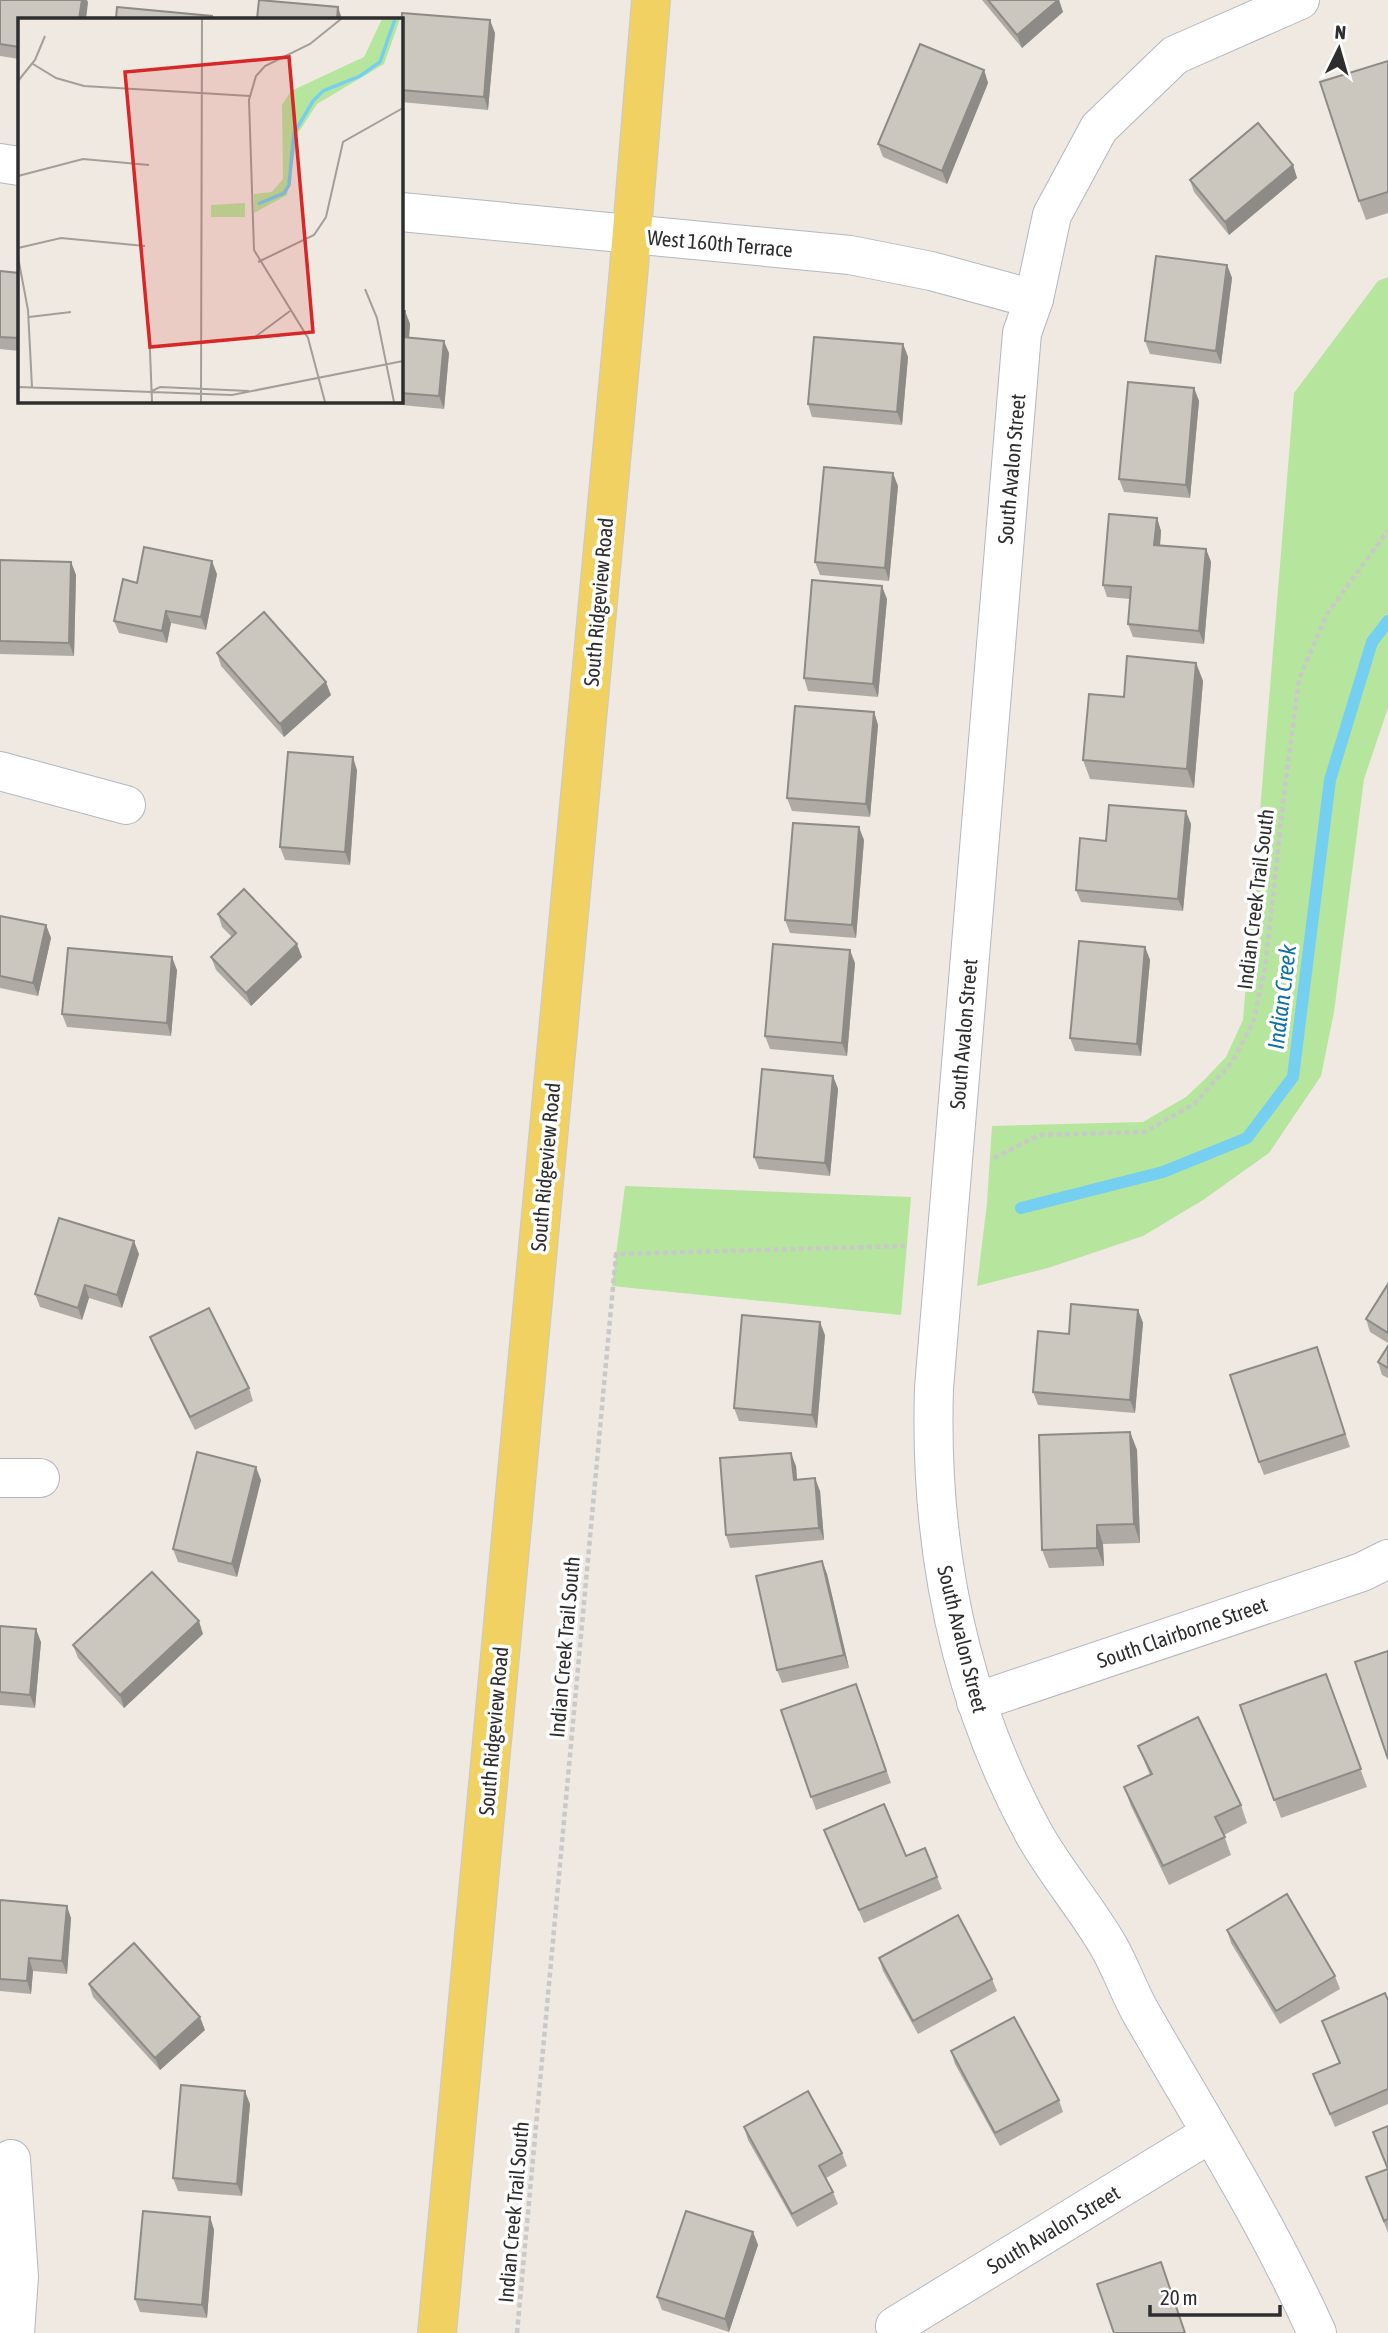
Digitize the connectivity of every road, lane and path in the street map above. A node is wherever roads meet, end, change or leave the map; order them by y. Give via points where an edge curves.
1 (651, 0) edge
2 (1300, 0) edge
3 (0, 163) edge
4 (18, 166) edge
5 (402, 212) edge
6 (632, 235) junction
7 (1034, 299) junction
8 (1388, 530) edge
9 (0, 771) edge
10 (126, 805) dead end
11 (991, 1159) dead end
12 (907, 1245) dead end
13 (0, 1478) edge
14 (40, 1478) dead end
15 (1388, 1559) edge
16 (975, 1702) junction
17 (1211, 2133) junction
18 (11, 2159) dead end
19 (895, 2326) dead end
20 (15, 2333) edge
21 (437, 2333) edge
22 (517, 2333) edge
23 (1317, 2333) edge

1 - 6 main road, South Ridgeview Road
2 - 7 street, South Avalon Street via 1175,55 1099,128 1052,215
3 - 4 street
5 - 6 street, West 160th Terrace
6 - 7 street, West 160th Terrace via 850,255
6 - 21 main road, South Ridgeview Road
7 - 16 street, South Avalon Street via 1022,333 934,1388 932,1447 947,1595
8 - 11 path, Indian Creek Trail South via 1326,614 1299,679 1265,968 1253,1023 1232,1062 1194,1104 1144,1132 1040,1135
9 - 10 street
12 - 22 path, Indian Creek Trail South via 616,1254
13 - 14 street
15 - 16 street, South Clairborne Street via 1362,1572
16 - 17 street, South Avalon Street via 1034,1835 1110,1948 1139,2010
17 - 19 street, South Avalon Street
17 - 23 street, South Avalon Street via 1253,2204
18 - 20 street via 19,2277

